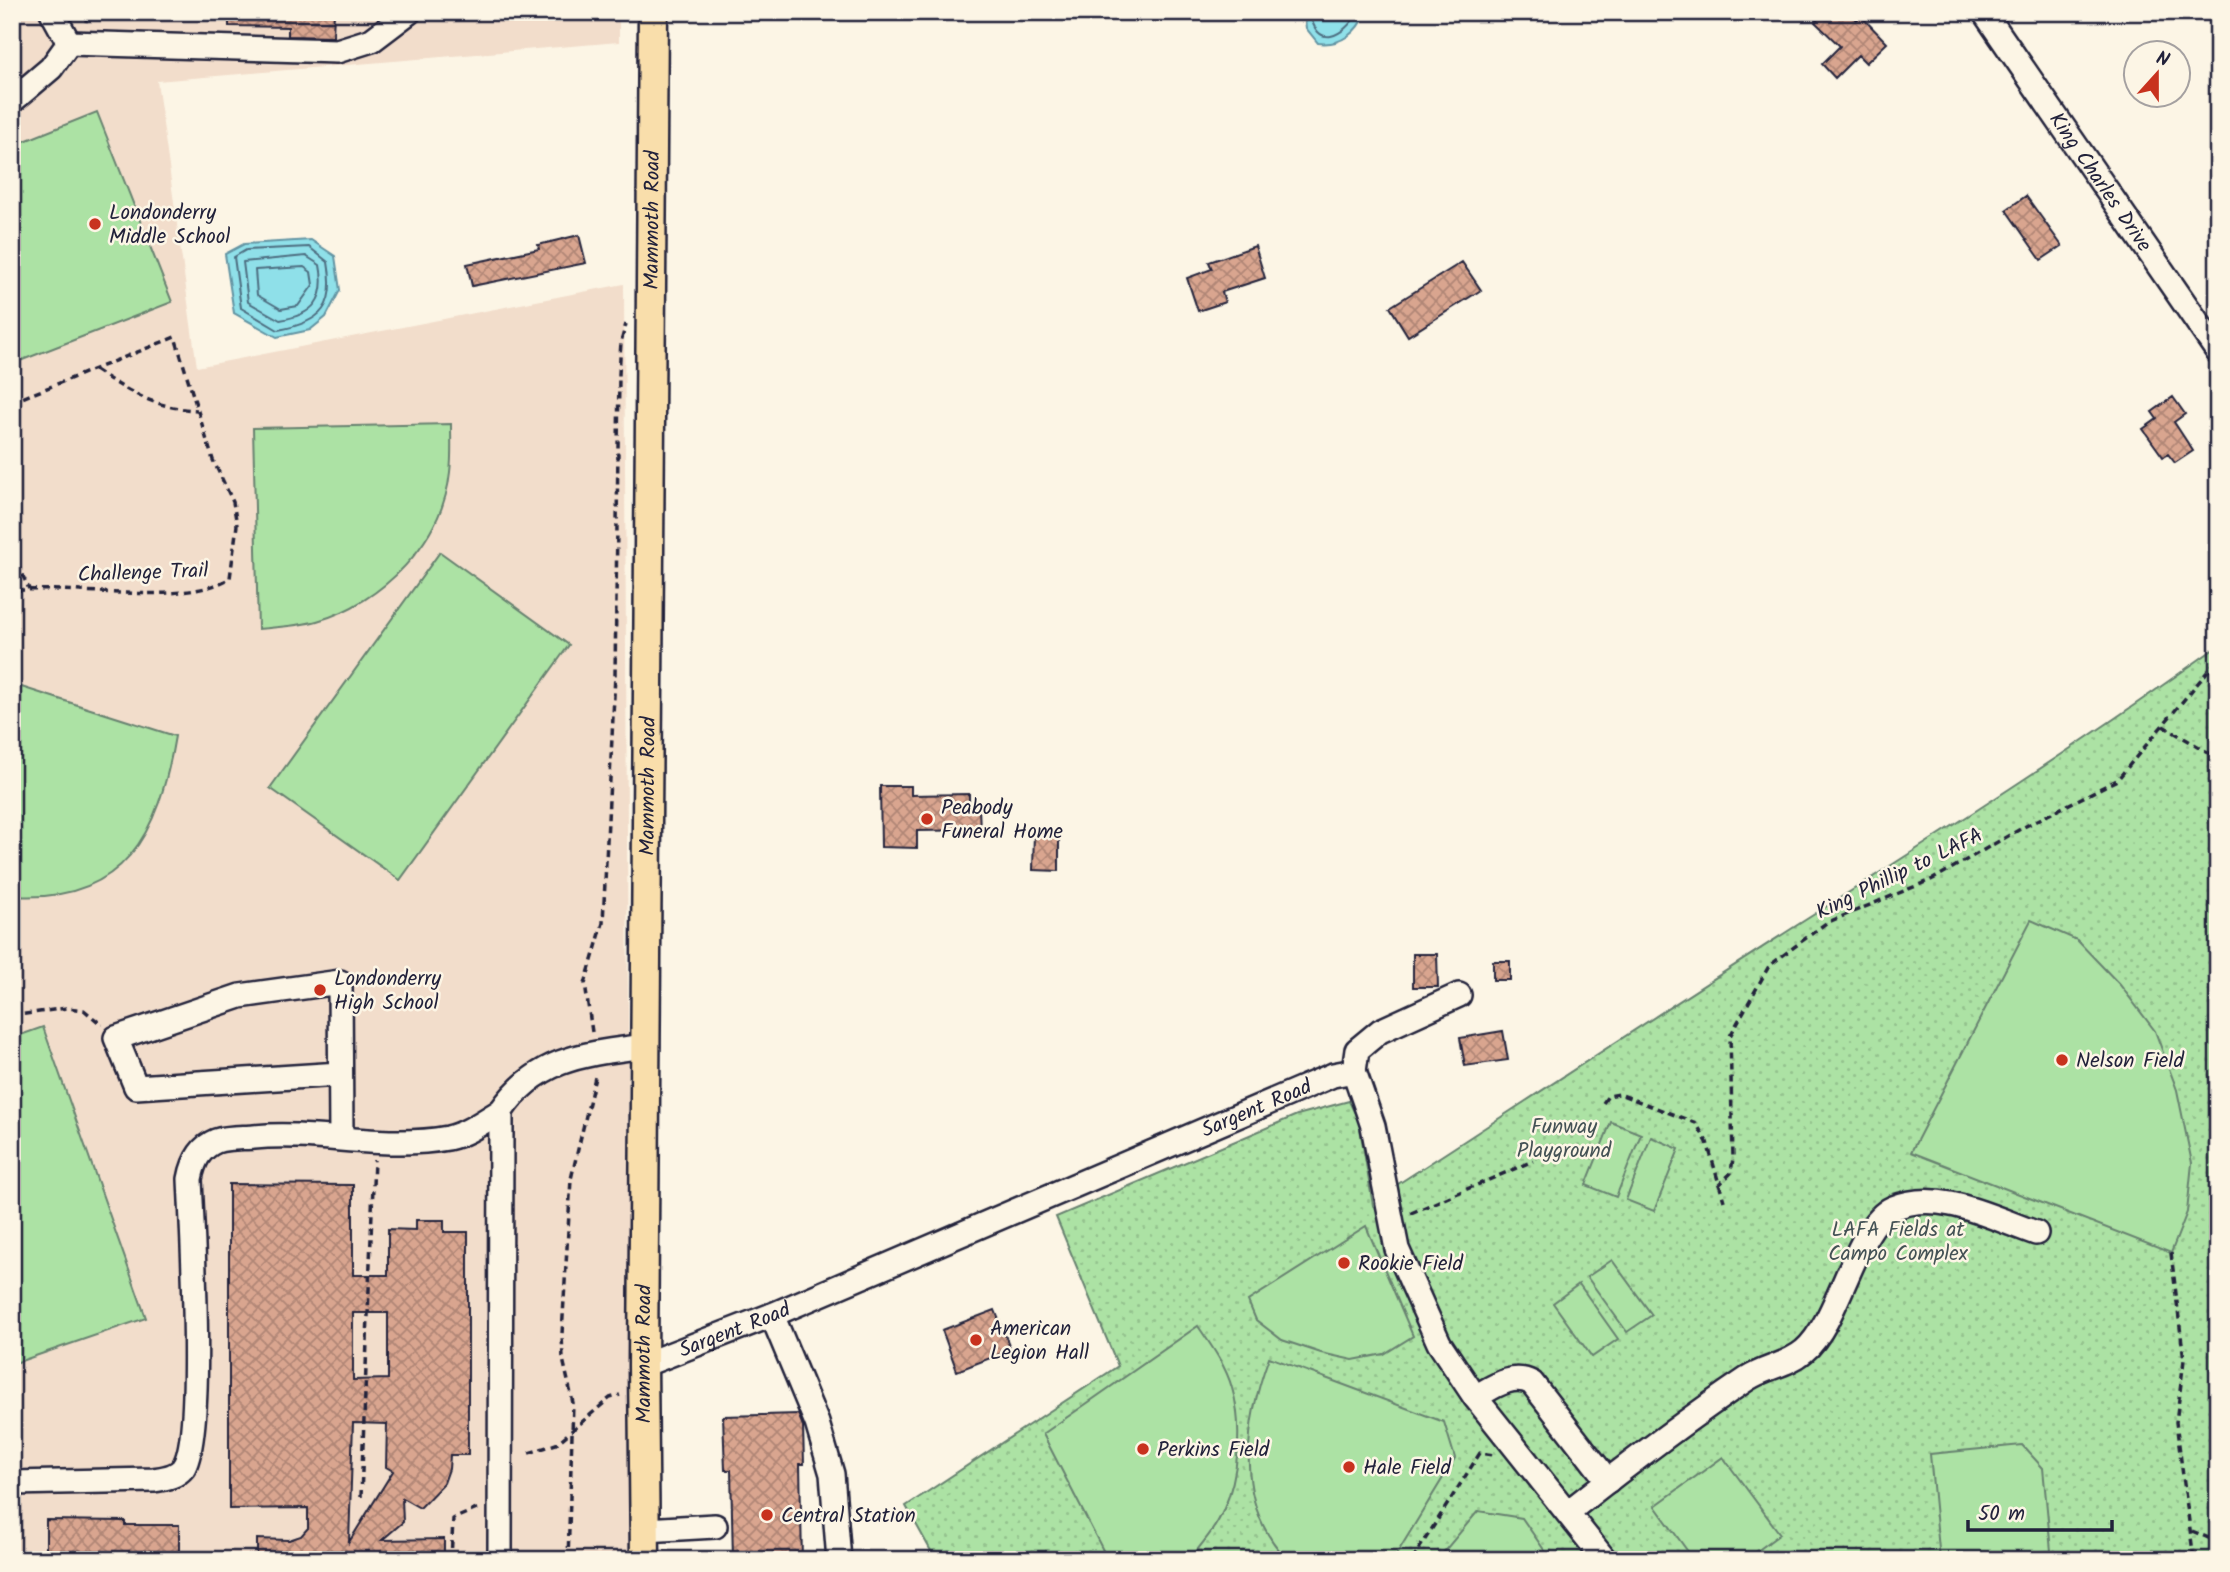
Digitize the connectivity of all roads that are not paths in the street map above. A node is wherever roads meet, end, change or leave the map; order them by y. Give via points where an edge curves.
1 (52, 12) edge
2 (409, 12) edge
3 (653, 12) edge
4 (1984, 12) edge
5 (69, 43) junction
6 (12, 101) edge
7 (2218, 352) edge
8 (1459, 995) dead end
9 (645, 1045) junction
10 (1354, 1071) junction
11 (340, 1074) junction
12 (501, 1111) junction
13 (341, 1138) junction
14 (2036, 1233) dead end
15 (772, 1315) junction
16 (643, 1365) junction
17 (1475, 1397) junction
18 (1608, 1481) junction
19 (12, 1483) edge
20 (1569, 1513) junction
21 (715, 1526) dead end
22 (645, 1530) junction
23 (500, 1560) edge
24 (645, 1560) edge
25 (839, 1560) edge
26 (1605, 1560) edge

1 - 5 street
2 - 5 street via 372,40 337,51
3 - 9 main road, Mammoth Road
4 - 7 street, King Charles Drive
5 - 6 street via 51,68
8 - 10 street via 1380,1031 1357,1050
9 - 12 street via 545,1067
9 - 16 main road, Mammoth Road
10 - 15 street, Sargent Road via 1333,1075
10 - 17 street via 1373,1126 1390,1223 1410,1284
11 - 11 street via 340,982 240,996 116,1038 136,1087
11 - 13 street
12 - 13 street via 450,1138
12 - 23 street
13 - 19 street via 304,1134 229,1139 215,1142 193,1164 195,1380 188,1458 182,1469 174,1476 154,1480
14 - 18 street via 1948,1203 1921,1201 1891,1209 1872,1227 1828,1318 1804,1351 1749,1377
15 - 16 street, Sargent Road
15 - 25 street via 817,1423 832,1474
16 - 22 main road, Mammoth Road
17 - 18 street via 1504,1381 1532,1383
17 - 20 street
18 - 20 street
20 - 26 street
21 - 22 street
22 - 24 main road, Mammoth Road

